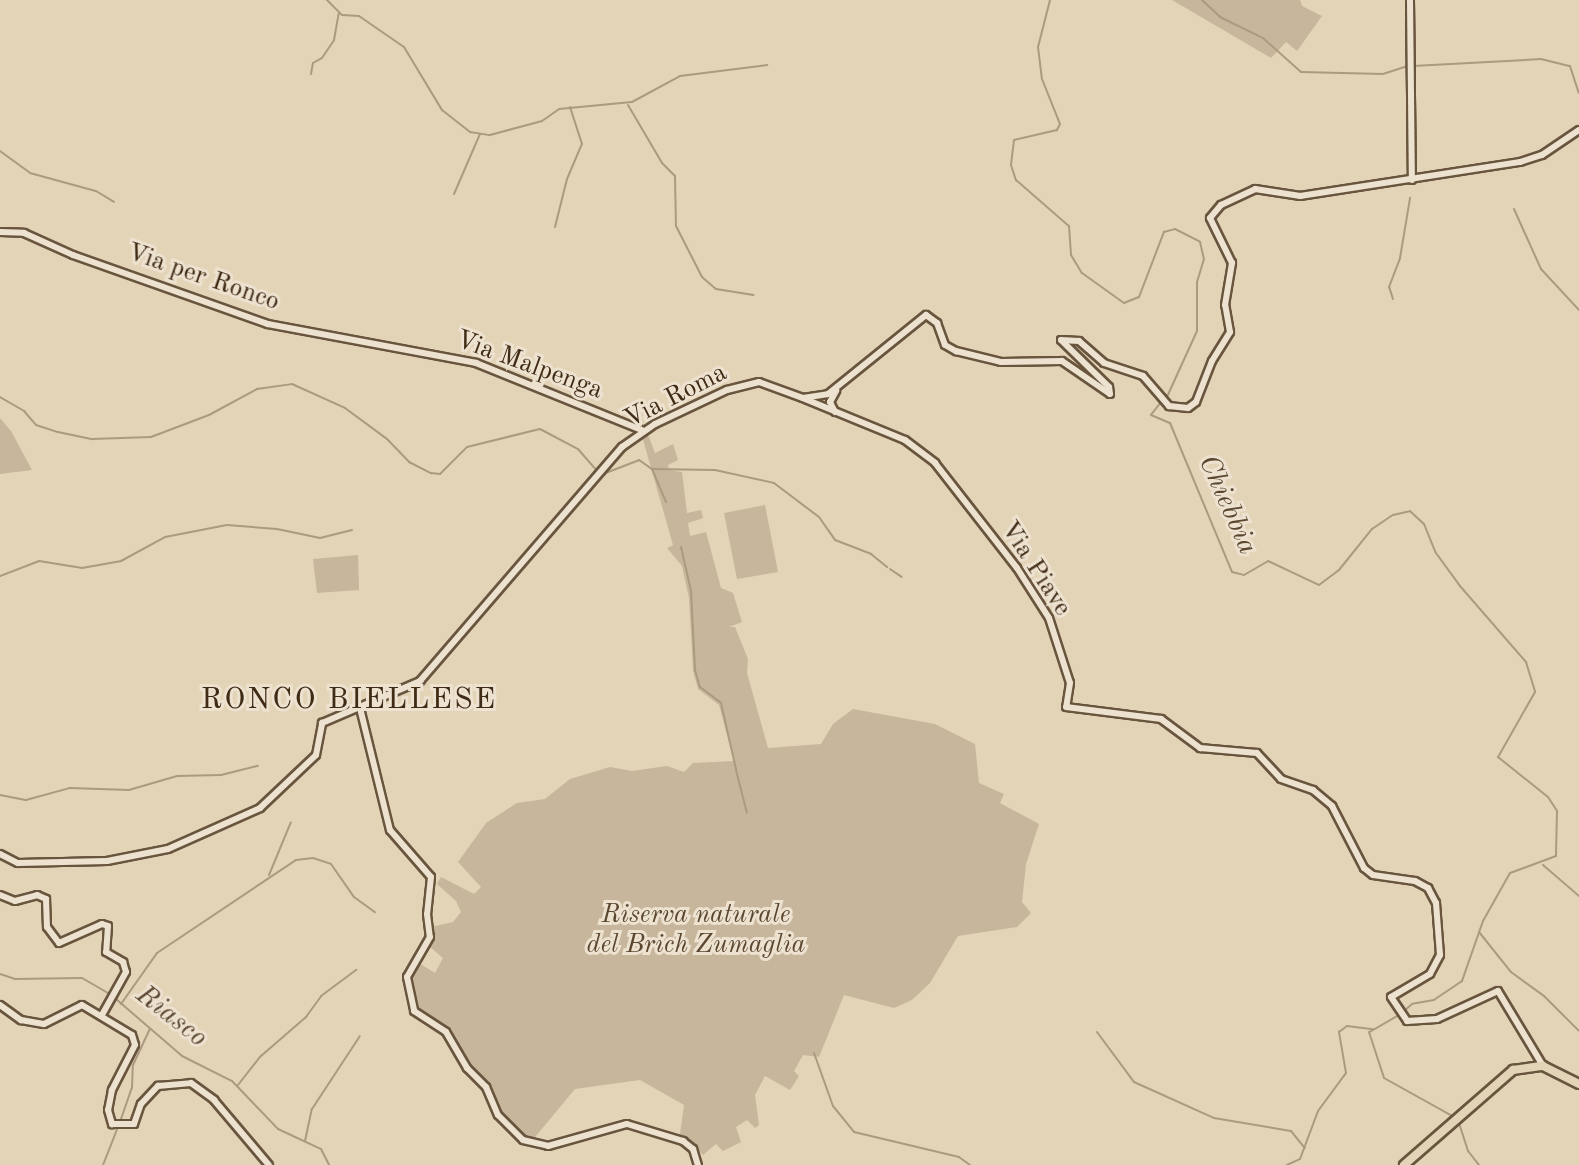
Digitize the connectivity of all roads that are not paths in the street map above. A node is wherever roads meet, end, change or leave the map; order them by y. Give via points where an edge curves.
1 (1410, 0) edge
2 (1579, 130) edge
3 (1412, 180) junction
4 (0, 232) edge
5 (398, 348) joint
6 (842, 385) junction
7 (824, 395) junction
8 (803, 398) junction
9 (830, 401) junction
10 (825, 408) junction
11 (836, 414) junction
12 (644, 431) junction
13 (359, 708) junction
14 (0, 854) edge
15 (0, 895) edge
16 (0, 1005) edge
17 (102, 1015) junction
18 (1535, 1053) junction
19 (1529, 1066) junction
20 (1543, 1066) junction
21 (1579, 1083) edge
22 (269, 1165) edge
23 (698, 1165) edge
24 (1404, 1165) edge

1 - 3 street
2 - 3 street via 1530,159
3 - 6 street, Via Roma via 1300,196 1255,189 1236,195 1211,213 1210,222 1232,263 1225,305 1230,332 1212,361 1196,402 1180,410 1169,406 1143,376 1104,363 1071,339 1061,340 1110,387 1110,394 1062,361 1031,364 950,348 934,319 922,315
4 - 5 street, Via per Ronco via 24,233 72,255 268,324
5 - 12 street, Via Malpenga via 476,363
6 - 7 street, Via Roma
6 - 9 street
7 - 8 street, Via Roma
7 - 9 street
7 - 10 street
8 - 10 street, Via Piave
8 - 12 street, Via Roma via 769,385 747,383
9 - 11 street
10 - 11 street, Via Piave
11 - 18 street, Via Piave via 905,440 927,455 1016,566 1055,634 1070,683 1066,707 1161,719 1200,748 1257,754 1281,779 1313,790 1332,806 1364,868 1378,878 1424,884 1436,903 1437,962 1430,974 1393,995 1403,1017 1411,1023 1437,1019 1498,991
12 - 13 street, Via Roma via 598,472 420,681
13 - 14 street, Via Roma via 320,727 316,755 268,802 168,849 90,864 18,863
13 - 23 street via 390,830 431,877 430,937 409,969 408,997 419,1015 446,1031 507,1126 531,1143 573,1142 612,1125 627,1124 683,1140 693,1149
15 - 17 street via 15,901 43,896 47,927 60,943 108,926 106,952 123,962 126,972
16 - 17 street via 33,1024 55,1020 82,1004
17 - 22 street via 108,1024 128,1031 136,1042 112,1090 108,1110 112,1124 134,1124 141,1104 158,1086 191,1083 214,1100
18 - 19 street
18 - 20 street
19 - 20 main road
19 - 24 main road via 1513,1070 1486,1088
20 - 21 main road

